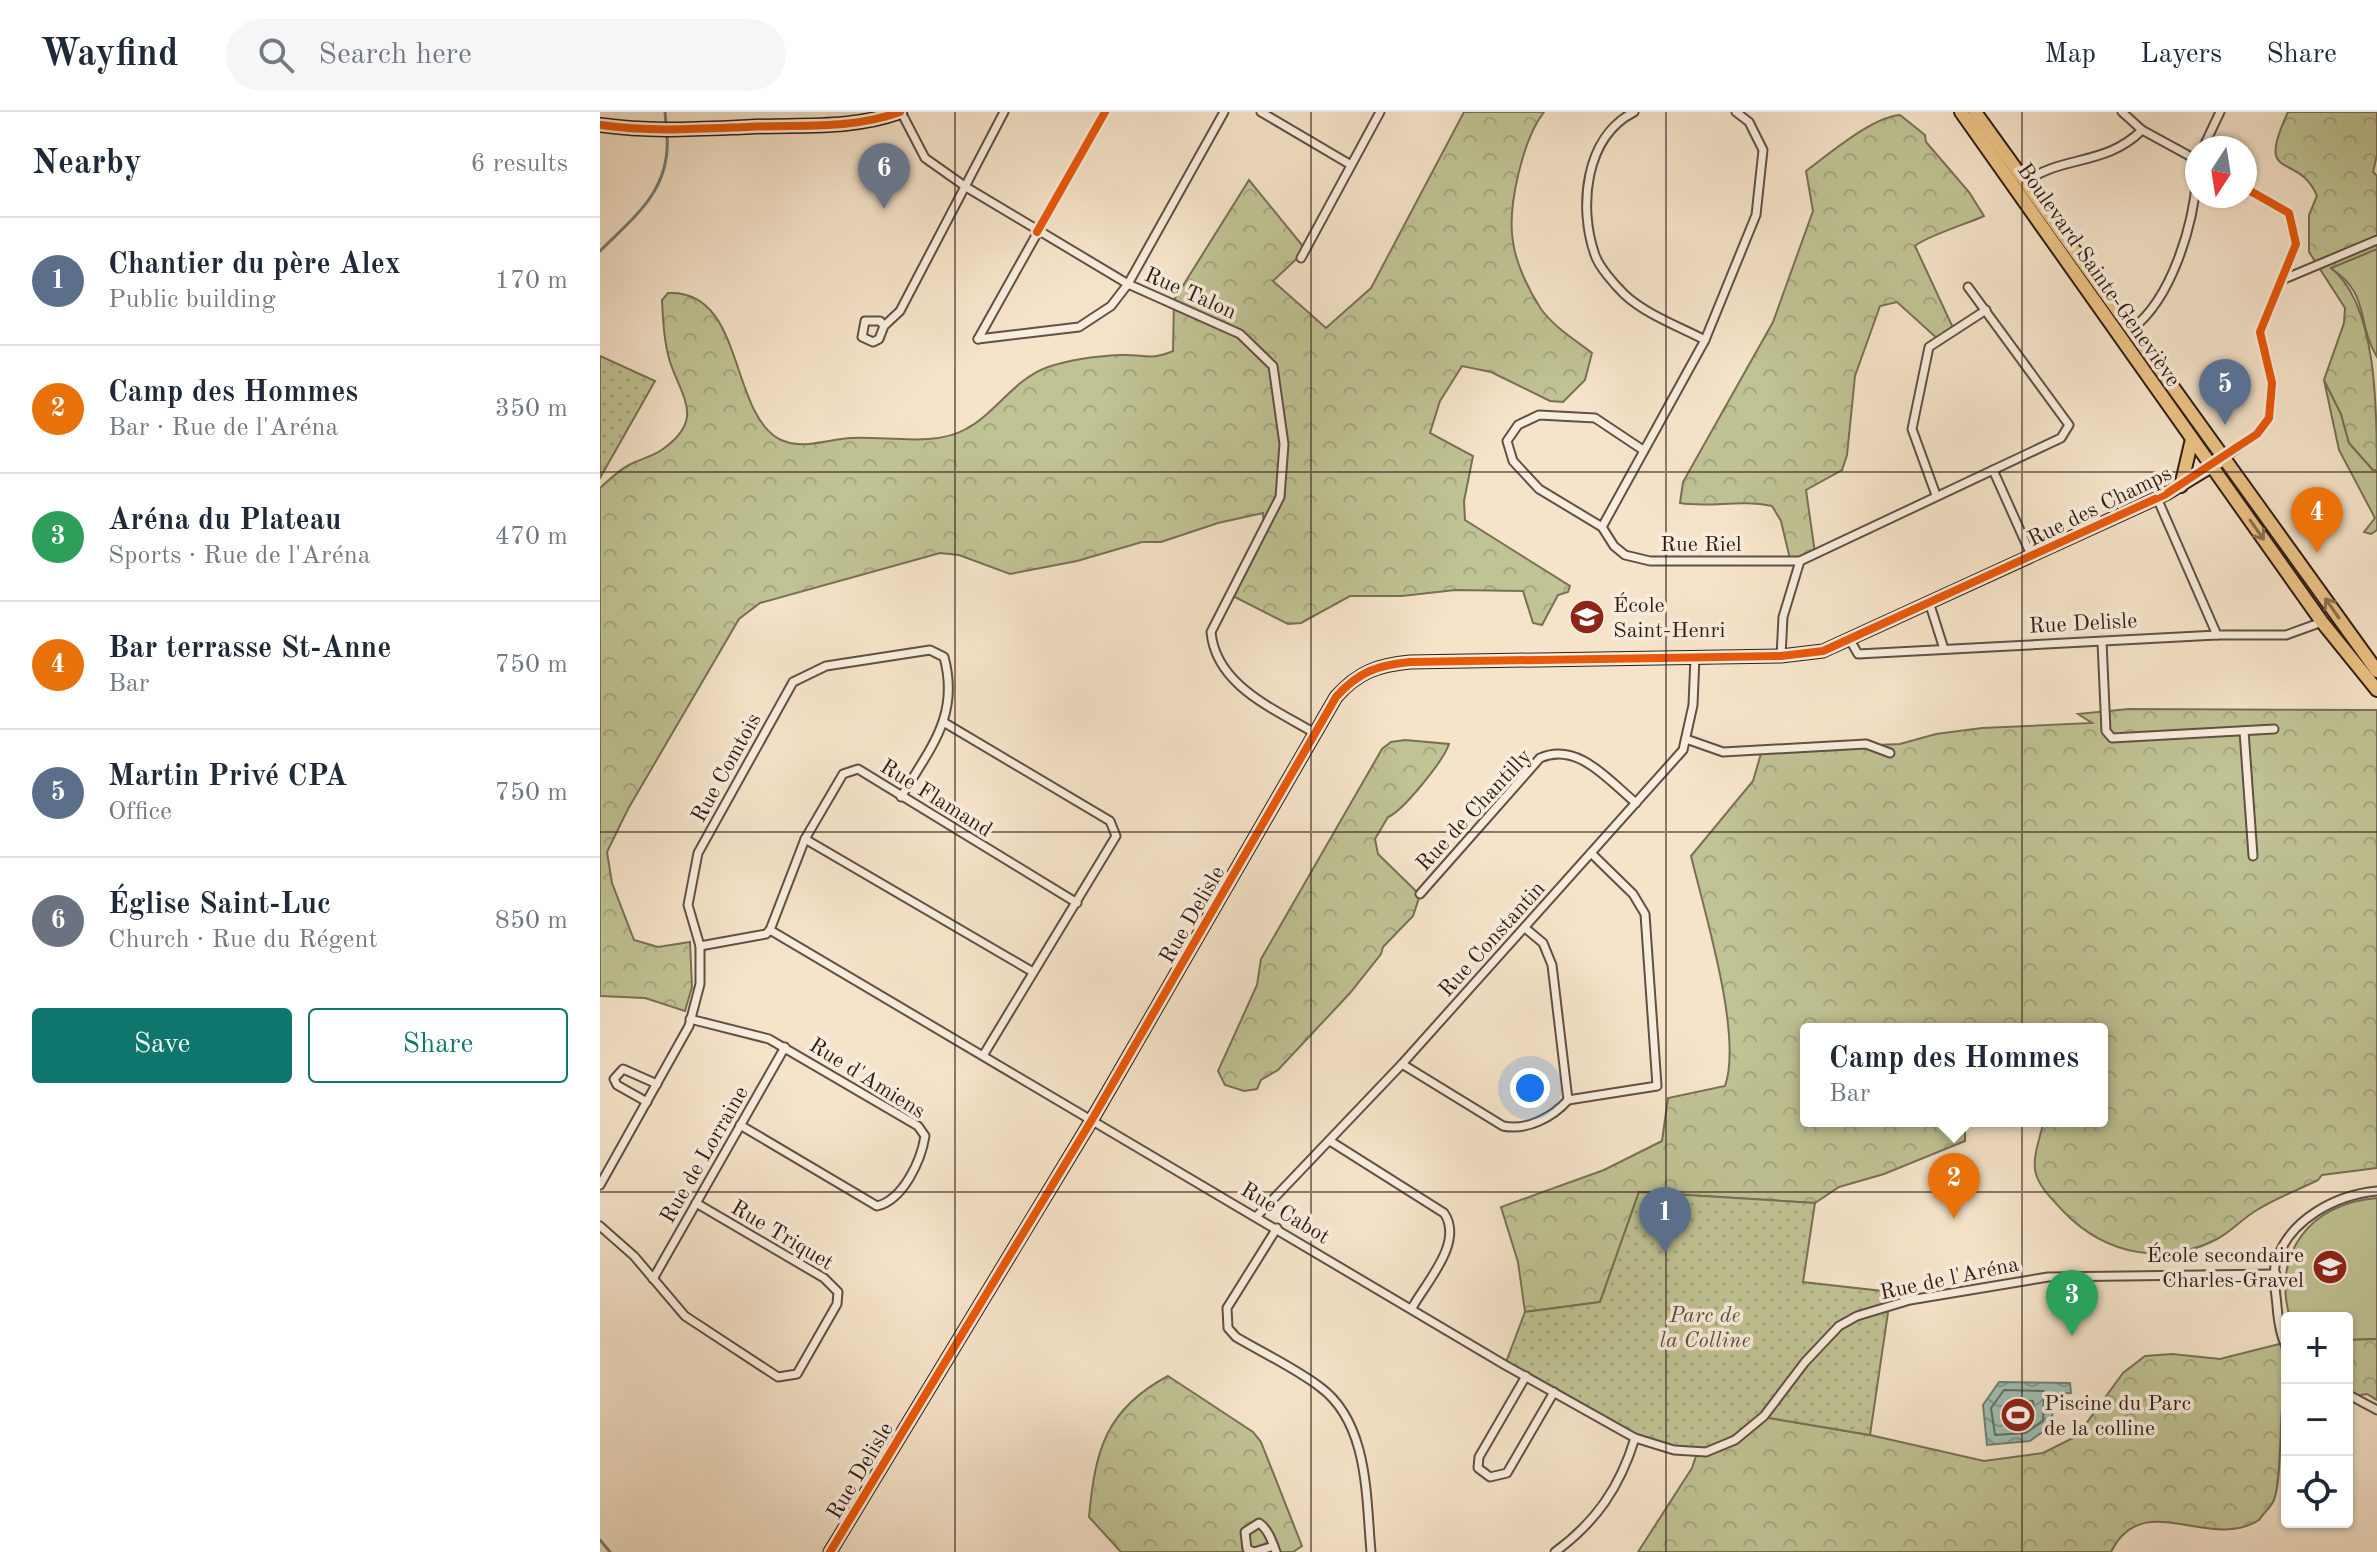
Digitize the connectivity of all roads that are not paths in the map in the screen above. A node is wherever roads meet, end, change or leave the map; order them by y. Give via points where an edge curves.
1 (900, 112) edge
2 (1004, 112) edge
3 (1105, 112) edge
4 (1224, 112) edge
5 (1380, 112) edge
6 (1634, 112) edge
7 (1736, 112) edge
8 (1961, 112) edge
9 (1975, 112) edge
10 (2122, 112) edge
11 (2220, 112) edge
12 (1264, 113) edge
13 (600, 125) edge
14 (2142, 130) junction
15 (2209, 136) edge
16 (2185, 153) edge
17 (1351, 165) junction
18 (2025, 182) junction
19 (966, 187) junction
20 (2257, 195) edge
21 (2190, 208) edge
22 (1037, 232) junction
23 (2377, 240) edge
24 (1301, 258) dead end
25 (2282, 280) junction
26 (1128, 284) junction
27 (1968, 287) dead end
28 (1986, 310) junction
29 (884, 326) dead end
30 (2132, 329) junction
31 (1705, 340) junction
32 (2192, 439) junction
33 (1643, 450) junction
34 (2225, 457) junction
35 (2212, 466) junction
36 (1993, 470) junction
37 (2181, 486) junction
38 (1936, 495) junction
39 (2157, 498) junction
40 (1602, 527) junction
41 (2032, 557) junction
42 (1800, 561) junction
43 (1930, 605) junction
44 (2322, 622) junction
45 (2217, 635) junction
46 (1850, 640) junction
47 (2102, 642) junction
48 (1944, 649) junction
49 (1798, 655) joint
50 (1695, 656) junction
51 (1781, 656) junction
52 (2377, 671) edge
53 (2377, 690) edge
54 (945, 723) junction
55 (2274, 729) dead end
56 (2244, 731) junction
57 (1316, 734) junction
58 (1686, 739) junction
59 (1890, 753) dead end
60 (901, 797) junction
61 (1636, 803) junction
62 (805, 839) junction
63 (1591, 853) junction
64 (2253, 856) dead end
65 (1420, 894) dead end
66 (1077, 903) junction
67 (1525, 928) junction
68 (770, 930) junction
69 (700, 946) junction
70 (1033, 972) junction
71 (690, 1019) junction
72 (785, 1047) junction
73 (984, 1054) junction
74 (1402, 1064) junction
75 (657, 1084) junction
76 (1568, 1100) junction
77 (647, 1102) junction
78 (1093, 1119) junction
79 (740, 1125) junction
80 (1330, 1141) junction
81 (600, 1185) edge
82 (2377, 1191) edge
83 (696, 1203) junction
84 (1257, 1216) junction
85 (600, 1226) edge
86 (1277, 1228) junction
87 (2276, 1274) junction
88 (653, 1279) junction
89 (1412, 1308) junction
90 (2281, 1328) edge
91 (1828, 1336) joint
92 (1526, 1376) junction
93 (1554, 1392) junction
94 (2353, 1397) edge
95 (2377, 1410) edge
96 (1635, 1438) junction
97 (1275, 1549) edge
98 (830, 1552) edge
99 (1371, 1552) edge
100 (1555, 1552) edge

1 - 13 main road via 827,126 673,131
1 - 19 street, Rue Talon via 925,158
2 - 19 street
3 - 22 street
4 - 26 street
5 - 17 street
6 - 31 street via 1596,150 1585,207 1595,257 1626,296
7 - 31 street via 1749,122 1763,150 1756,215
8 - 32 main road, Boulevard Sainte-Geneviève
9 - 18 main road, Boulevard Sainte-Geneviève
10 - 14 street
11 - 15 street
12 - 17 street
14 - 16 street
14 - 18 street via 2118,150 2044,171
17 - 24 street
18 - 30 main road, Boulevard Sainte-Geneviève
19 - 22 street, Rue Talon
19 - 29 street via 900,311
20 - 25 street, Rue des Champs via 2289,213 2296,244
21 - 30 street via 2181,252 2149,310
22 - 26 street, Rue Talon
22 - 26 street via 978,339 1079,327 1111,306
23 - 25 street
25 - 34 street, Rue des Champs via 2260,332 2272,383 2269,418 2257,434
26 - 57 street, Rue Talon via 1240,334 1273,366 1284,444 1280,497 1211,632 1212,641 1220,666 1241,687
27 - 28 street
28 - 36 street, Rue Riel via 2069,425 2061,438
28 - 38 street via 1929,347 1912,429
30 - 34 main road, Boulevard Sainte-Geneviève
31 - 33 street
32 - 35 main road, Boulevard Sainte-Geneviève
32 - 37 main road
33 - 40 street
33 - 40 street, Rue Riel via 1595,418 1539,415 1518,425 1507,441 1513,461 1539,489
34 - 35 street, Rue des Champs
52 -> 34 main road, Boulevard Sainte-Geneviève
35 - 37 street, Rue des Champs
35 -> 44 main road, Boulevard Sainte-Geneviève
36 - 38 street, Rue Riel
36 - 41 street
37 - 39 street, Rue des Champs
38 - 42 street, Rue Riel
39 - 41 street, Rue des Champs
39 - 45 street
40 - 42 street, Rue Riel via 1621,553 1650,561
41 - 43 street, Rue des Champs
42 - 51 street via 1783,617
43 - 46 street, Rue des Champs
43 - 48 street
44 - 45 street, Rue Delisle via 2286,635
44 - 53 main road, Boulevard Sainte-Geneviève
45 - 47 street, Rue Delisle
46 - 48 street, Rue Delisle via 1858,654
46 - 49 street, Rue des Champs
47 - 48 street, Rue Delisle
47 - 56 street via 2106,731 2112,738
49 - 51 street, Rue Delisle
50 - 51 street, Rue Delisle
50 - 57 street, Rue Delisle via 1375,667 1336,697
50 - 58 street, Rue Constantin
54 - 60 street
54 - 66 street via 1110,821 1116,836
54 - 69 street, Rue Comtois via 951,683 944,657 930,650 826,666 793,682 698,853 688,905
55 - 56 street
56 - 64 street
57 - 78 street, Rue Delisle
58 - 59 street via 1723,752 1866,744
58 - 61 street, Rue Constantin via 1683,750
60 - 62 street, Rue Flamand via 858,769 843,774
60 - 66 street, Rue Flamand
61 - 63 street, Rue Constantin
61 - 65 street, Rue de Chantilly via 1578,758 1563,752 1540,758
62 - 68 street, Rue Flamand
62 - 70 street
63 - 67 street, Rue Constantin
63 - 76 street via 1633,894 1645,914 1657,1086
66 - 70 street
67 - 74 street, Rue Constantin
67 - 76 street via 1543,943 1550,959
68 - 69 street
68 - 73 street, Rue Cabot
69 - 71 street, Rue Comtois via 700,984
70 - 73 street
71 - 72 street, Rue d'Amiens
71 - 75 street, Rue Comtois
72 - 79 street, Rue de Lorraine
72 - 79 street, Rue d'Amiens via 918,1126 925,1136 912,1171 893,1200 877,1206
73 - 78 street, Rue Cabot
74 - 76 street via 1503,1126 1545,1118
74 - 80 street, Rue Constantin
75 - 77 street, Rue Comtois
75 - 77 street via 623,1069 617,1073 617,1085
77 - 81 street, Rue Comtois
78 - 84 street, Rue Cabot
78 - 98 street, Rue Delisle
79 - 83 street, Rue de Lorraine
80 - 84 street, Rue Constantin
80 - 89 street via 1444,1213 1451,1223 1448,1246
82 - 87 street via 2351,1193 2309,1218 2283,1248
83 - 88 street, Rue de Lorraine
83 - 88 street, Rue Triquet via 824,1278 838,1292 837,1304 804,1367 797,1374 778,1377 685,1316
84 - 86 street, Rue Cabot
85 - 88 street, Rue Triquet
86 - 89 street, Rue Cabot
86 - 99 street via 1227,1308 1228,1328 1322,1388 1341,1410 1355,1436 1363,1470
87 - 90 street
87 - 91 street, Rue de l'Aréna via 2023,1279 1910,1300 1857,1316
89 - 92 street, Rue Cabot
91 - 96 street, Rue Cabot via 1764,1416 1719,1450 1697,1453
92 - 93 street, Rue Cabot
92 - 93 street via 1479,1457 1478,1468 1490,1477 1507,1473
93 - 96 street, Rue Cabot
94 - 95 street
96 - 100 street via 1605,1505
97 - 97 street via 1265,1526 1259,1523 1245,1532 1247,1549

